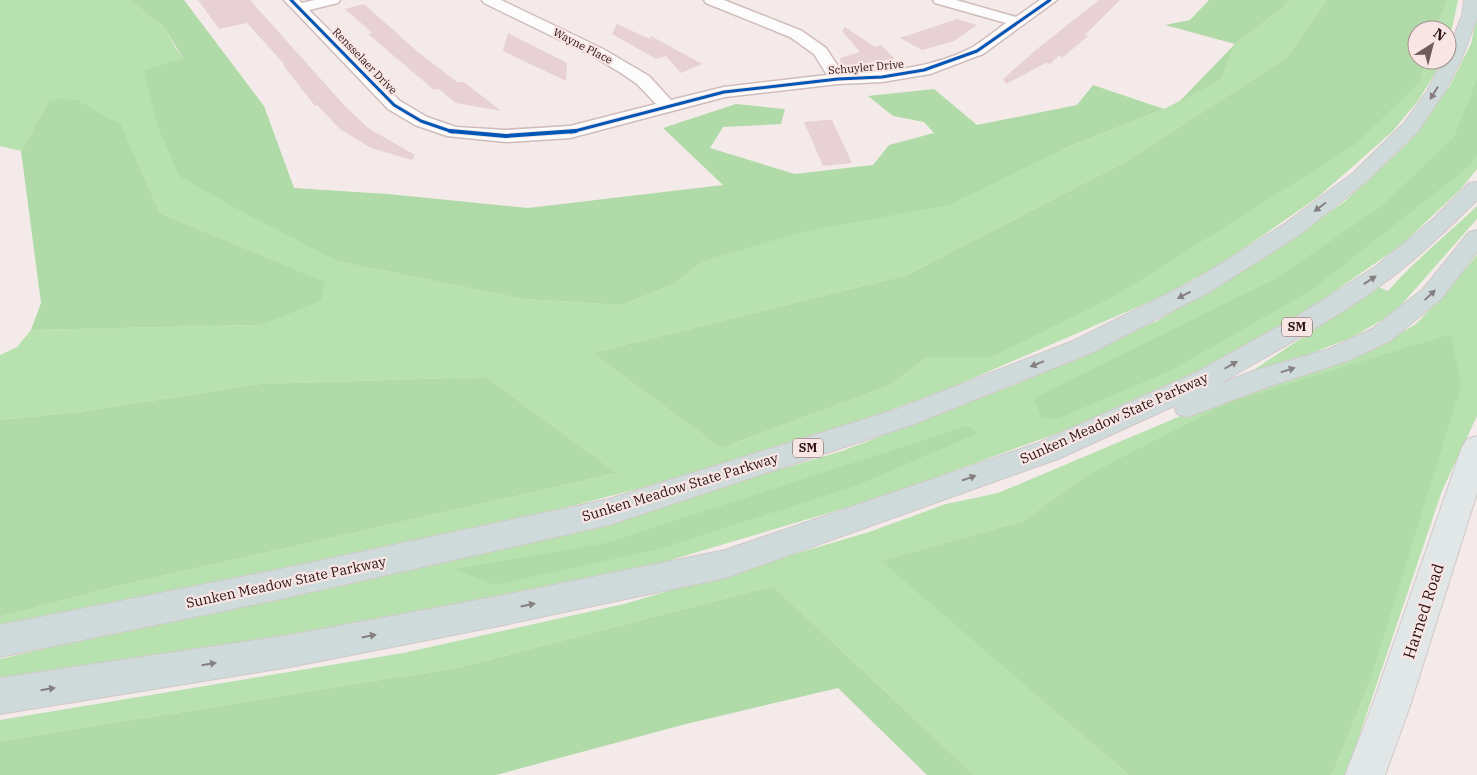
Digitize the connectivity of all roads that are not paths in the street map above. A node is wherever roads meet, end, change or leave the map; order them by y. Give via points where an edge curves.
1 (333, 0) edge
2 (488, 0) edge
3 (711, 0) edge
4 (940, 0) edge
5 (1050, 0) edge
6 (1472, 0) edge
7 (295, 4) edge
8 (1018, 22) junction
9 (838, 79) junction
10 (667, 106) junction
11 (1477, 188) edge
12 (1477, 237) edge
13 (1092, 430) junction
14 (1477, 447) edge
15 (0, 641) edge
16 (0, 696) edge
17 (1366, 775) edge

1 - 7 street
2 - 10 street, Wayne Place via 627,69 643,80
3 - 9 street via 796,34 820,51
4 - 8 street
5 - 8 street, Schuyler Drive
6 -> 15 highway, Sunken Meadow State Parkway / SM via 1470,16 1436,91 1411,127 1360,177 1291,230 1202,286 1082,347 904,417 609,512
7 - 10 street, Rensselaer Drive via 394,105 421,121 454,132 506,136 570,132
8 - 9 street, Schuyler Drive via 977,51 924,70 882,77
9 - 10 street, Schuyler Drive via 724,92
13 -> 11 highway, Sunken Meadow State Parkway / SM via 1205,380 1303,324 1384,272
13 -> 12 highway via 1141,426 1221,393 1361,346 1381,335 1432,294
16 -> 13 highway, Sunken Meadow State Parkway / SM via 290,651 725,564 1048,450
14 - 17 main road, Harned Road

